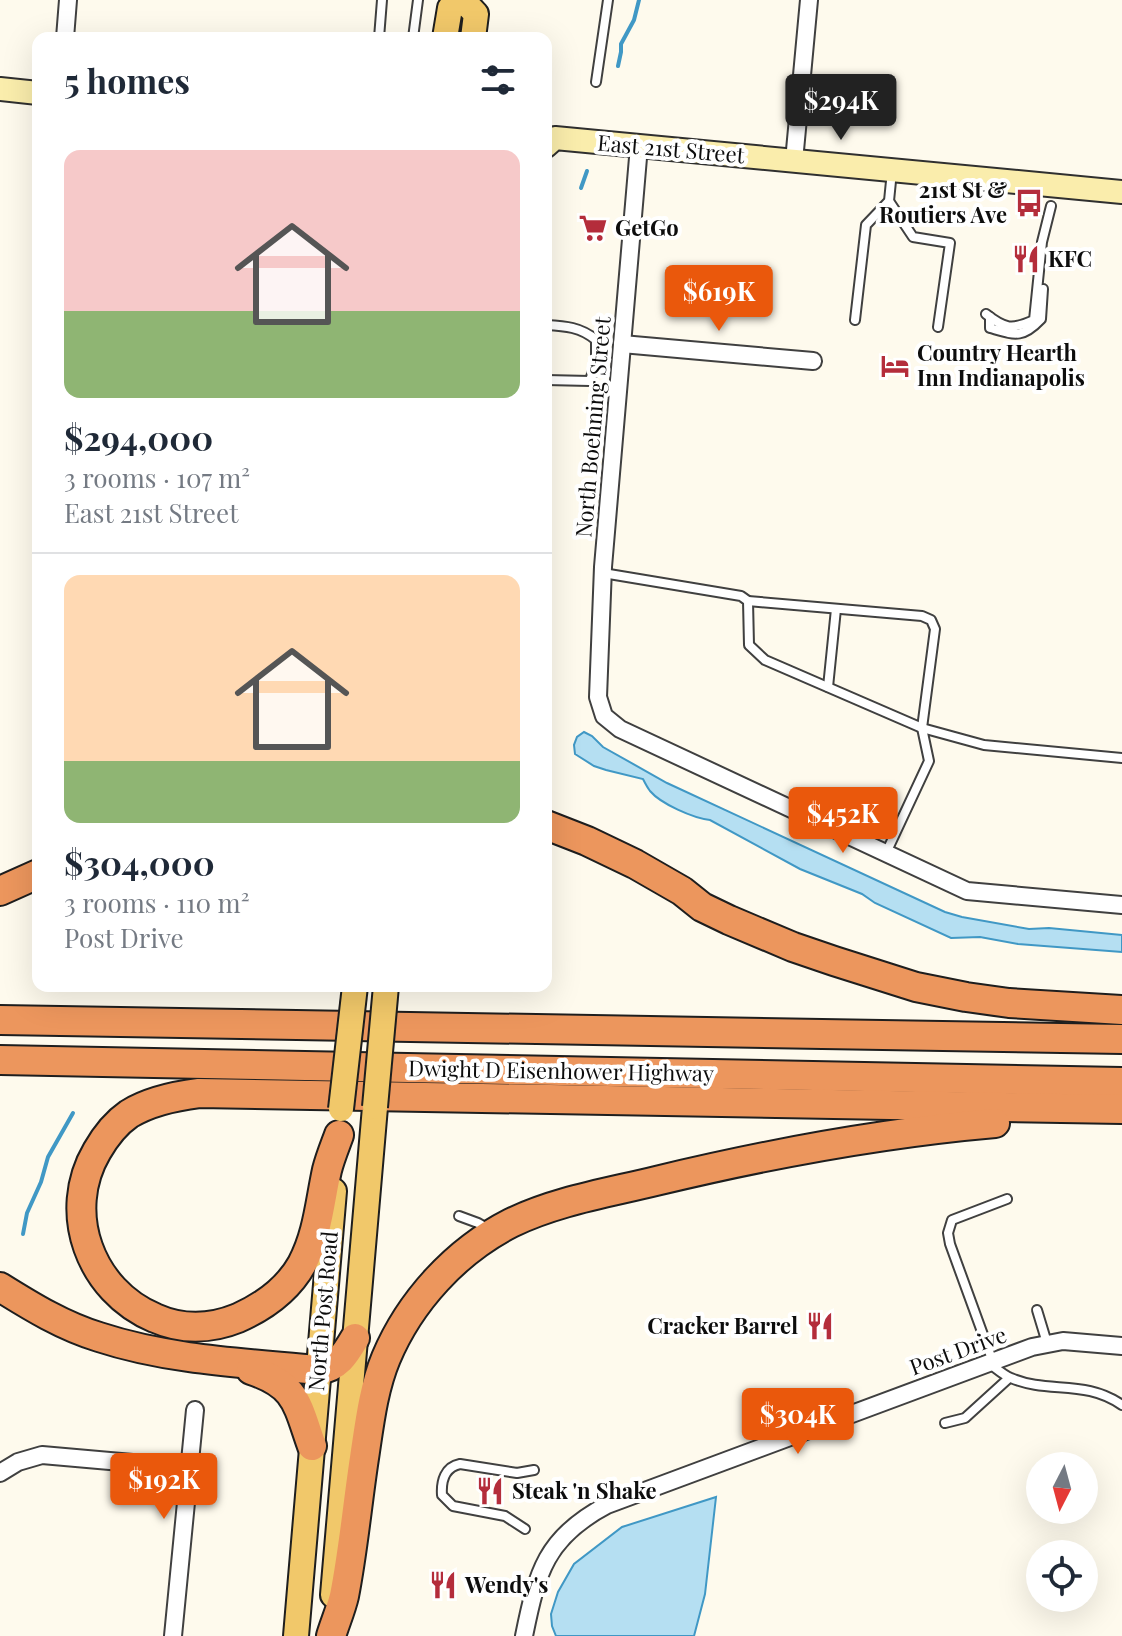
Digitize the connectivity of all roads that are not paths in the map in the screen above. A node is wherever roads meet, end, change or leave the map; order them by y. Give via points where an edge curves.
1 (68, 0) edge
2 (382, 0) edge
3 (418, 0) edge
4 (608, 0) edge
5 (809, 0) edge
6 (463, 1) edge
7 (390, 30) dead end
8 (65, 32) edge
9 (380, 32) edge
10 (384, 32) edge
11 (413, 32) edge
12 (446, 32) edge
13 (474, 32) edge
14 (596, 82) dead end
15 (0, 89) edge
16 (32, 92) edge
17 (552, 137) edge
18 (639, 146) junction
19 (794, 161) junction
20 (892, 170) junction
21 (1122, 192) edge
22 (889, 201) junction
23 (1051, 206) dead end
24 (988, 315) dead end
25 (855, 320) dead end
26 (552, 325) edge
27 (938, 327) dead end
28 (622, 344) junction
29 (813, 361) dead end
30 (552, 380) edge
31 (603, 573) junction
32 (748, 601) junction
33 (836, 609) junction
34 (828, 687) junction
35 (922, 728) junction
36 (1122, 758) edge
37 (552, 827) edge
38 (886, 853) junction
39 (32, 877) edge
40 (0, 891) edge
41 (1122, 905) edge
42 (354, 992) edge
43 (385, 992) edge
44 (1122, 1010) edge
45 (0, 1020) edge
46 (1122, 1039) edge
47 (0, 1060) edge
48 (1122, 1082) edge
49 (1122, 1109) edge
50 (1122, 1117) edge
51 (340, 1122) junction
52 (1007, 1199) dead end
53 (459, 1216) dead end
54 (494, 1233) junction
55 (0, 1287) edge
56 (1037, 1310) dead end
57 (355, 1338) junction
58 (1047, 1343) junction
59 (1122, 1346) edge
60 (220, 1360) junction
61 (991, 1362) junction
62 (318, 1370) junction
63 (1009, 1378) junction
64 (1122, 1405) edge
65 (195, 1410) dead end
66 (945, 1423) dead end
67 (312, 1446) junction
68 (189, 1468) junction
69 (534, 1470) dead end
70 (0, 1473) edge
71 (525, 1529) dead end
72 (173, 1636) edge
73 (296, 1636) edge
74 (330, 1636) edge
75 (524, 1636) edge

1 - 8 street
2 - 9 lane via 386,12
3 - 11 lane via 411,14
4 - 14 lane
5 - 19 street
6 - 12 main road via 450,8
6 - 13 main road via 476,14
7 - 10 lane
15 - 16 main road
17 - 18 main road, East 21st Street
18 - 19 main road, East 21st Street
18 - 28 street, North Boehning Street
19 - 20 main road, East 21st Street
20 - 21 main road, East 21st Street
20 - 22 lane
22 - 25 lane via 866,225
22 - 27 lane via 913,237 950,243
23 - 24 lane via 1034,320 1002,326
26 - 30 lane via 587,332 596,340 596,360 590,381
28 - 29 street
28 - 31 street, North Boehning Street
31 - 32 lane
31 - 38 street, North Boehning Street via 598,697 609,722
32 - 33 lane
32 - 34 lane via 749,645 765,660
33 - 34 lane
33 - 35 lane via 931,620 935,629
34 - 35 lane
35 - 36 lane via 984,745
35 - 38 lane via 929,761
37 - 44 highway via 635,864 729,920 834,961 966,997
38 - 41 street via 967,891
39 - 40 highway
42 - 51 main road, North Post Road, bridge
43 - 57 main road, North Post Road, bridge
45 - 46 highway, Dwight D Eisenhower Highway
47 - 48 highway, Dwight D Eisenhower Highway
49 - 51 highway via 177,1095 128,1115 106,1135 91,1160 80,1213 89,1250 108,1283 122,1299 167,1323 209,1327 271,1300 302,1264 312,1241
50 - 54 highway via 974,1125 808,1147 555,1205
51 - 62 main road, North Post Road
52 - 61 lane via 952,1220 948,1233
53 - 54 lane
54 - 74 highway via 431,1286 385,1361 367,1436 343,1597
55 - 60 highway via 97,1337
56 - 58 lane
57 - 62 highway via 340,1361
57 - 74 main road, North Post Road
58 - 59 street, Post Drive
58 - 61 street, Post Drive
60 - 62 highway
60 - 67 highway via 273,1377 289,1390
61 - 63 lane
61 - 75 street, Post Drive via 587,1516 562,1537 545,1562
62 - 67 main road, North Post Road
63 - 64 lane via 1096,1391
63 - 66 lane via 965,1418
65 - 68 street
67 - 73 main road, North Post Road
68 - 70 street via 49,1455 21,1461
68 - 72 street
69 - 71 lane via 517,1473 460,1464 450,1469 442,1484 442,1495 453,1506 505,1516

